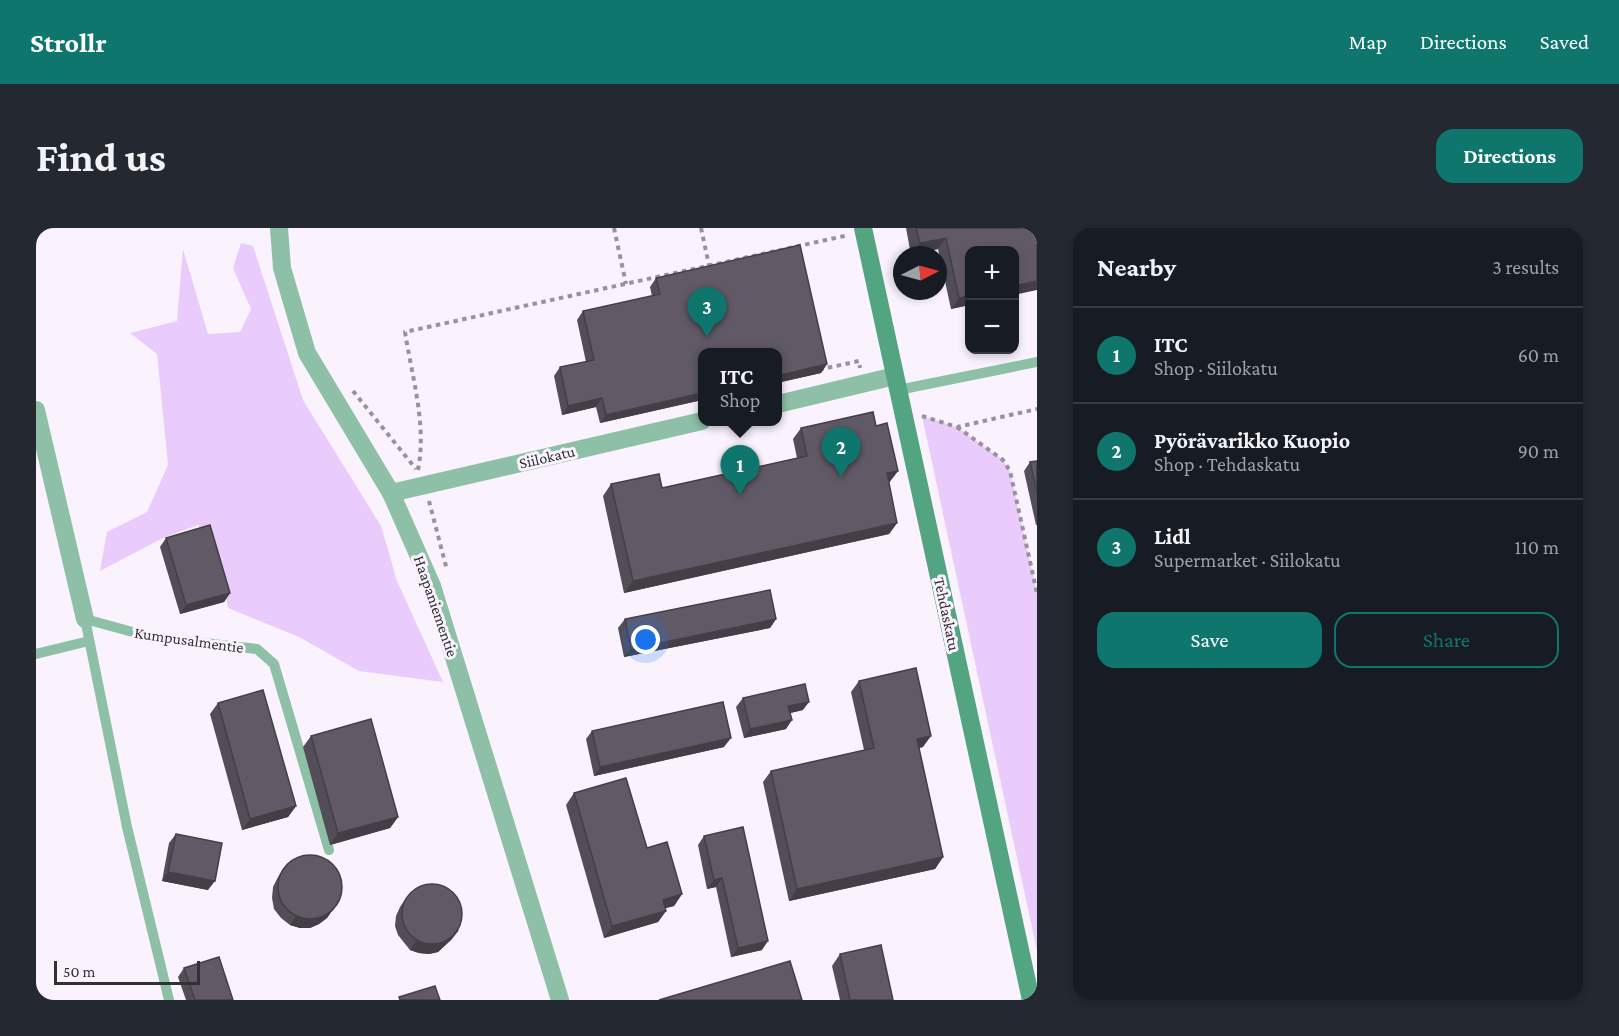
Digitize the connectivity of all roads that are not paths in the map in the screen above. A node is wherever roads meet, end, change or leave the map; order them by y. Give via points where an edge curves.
1 (279, 228) edge
2 (863, 230) edge
3 (1037, 362) edge
4 (896, 383) junction
5 (782, 403) edge
6 (36, 410) edge
7 (698, 422) edge
8 (391, 493) junction
9 (85, 619) junction
10 (89, 641) junction
11 (36, 654) edge
12 (329, 850) dead end
13 (169, 1000) edge
14 (560, 1000) edge
15 (1031, 1000) edge

1 - 8 street, Haapaniementie via 282,268 307,354
2 - 4 street, Tehdaskatu
3 - 4 lane
4 - 5 street
4 - 15 street, Tehdaskatu
6 - 9 street
7 - 8 street, Siilokatu
8 - 14 street, Haapaniementie via 432,586
9 - 10 lane
9 - 12 lane, Kumpusalmentie via 150,637 257,650 274,664
10 - 11 lane
10 - 13 lane via 127,827

